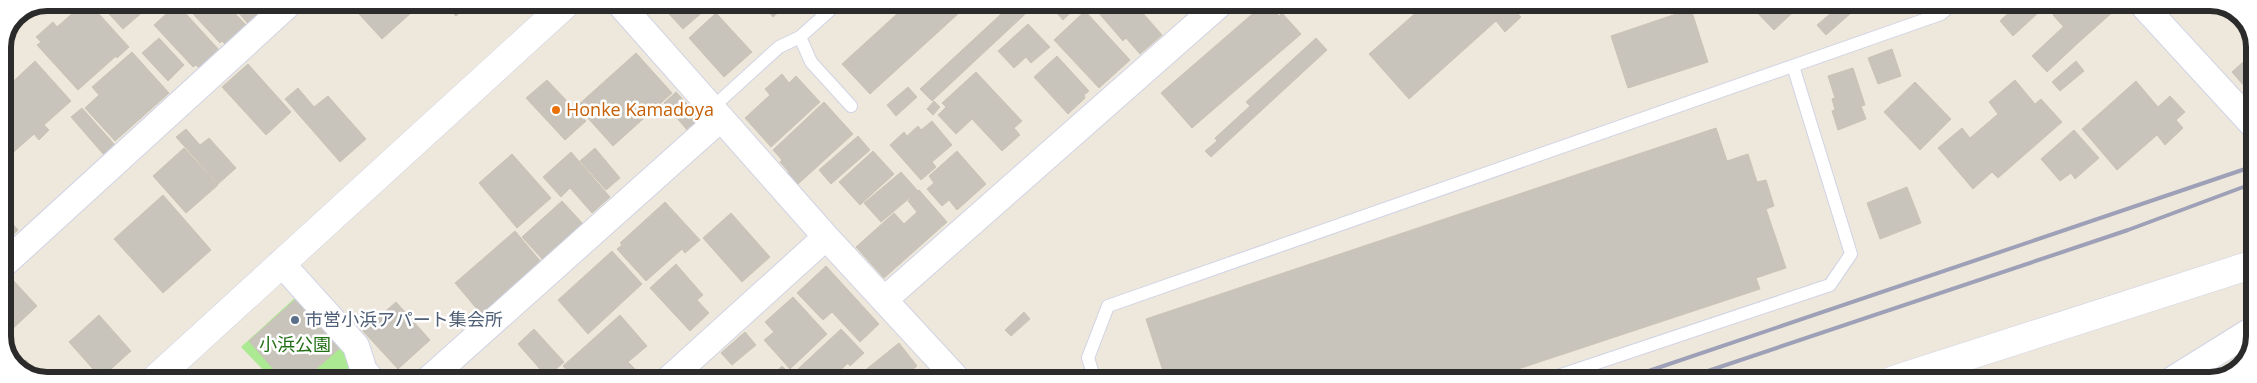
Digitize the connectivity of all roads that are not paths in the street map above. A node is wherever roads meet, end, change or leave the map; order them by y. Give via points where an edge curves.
1 (280, 11) edge
2 (558, 11) edge
3 (626, 11) edge
4 (829, 11) edge
5 (1211, 12) edge
6 (1944, 12) edge
7 (2149, 12) edge
8 (800, 37) junction
9 (1793, 66) junction
10 (851, 106) dead end
11 (716, 112) junction
12 (2246, 117) edge
13 (826, 237) junction
14 (11, 258) edge
15 (281, 263) junction
16 (2245, 267) edge
17 (884, 300) junction
18 (2245, 335) edge
19 (164, 371) edge
20 (364, 371) edge
21 (437, 371) edge
22 (678, 371) edge
23 (950, 371) edge
24 (1092, 371) edge
25 (1571, 372) edge
26 (1918, 372) edge
27 (2185, 372) edge

1 - 14 street
2 - 15 street
3 - 11 street
4 - 8 lane
5 - 17 street
6 - 9 lane
7 - 12 street
8 - 10 lane via 811,62
8 - 11 lane via 779,47
9 - 24 lane via 1108,306 1088,358
9 - 25 lane via 1851,254 1830,285
11 - 13 street
11 - 21 street
13 - 17 street
13 - 22 street
15 - 19 street
15 - 20 street via 356,346
16 - 26 street
17 - 23 street
18 - 27 street

